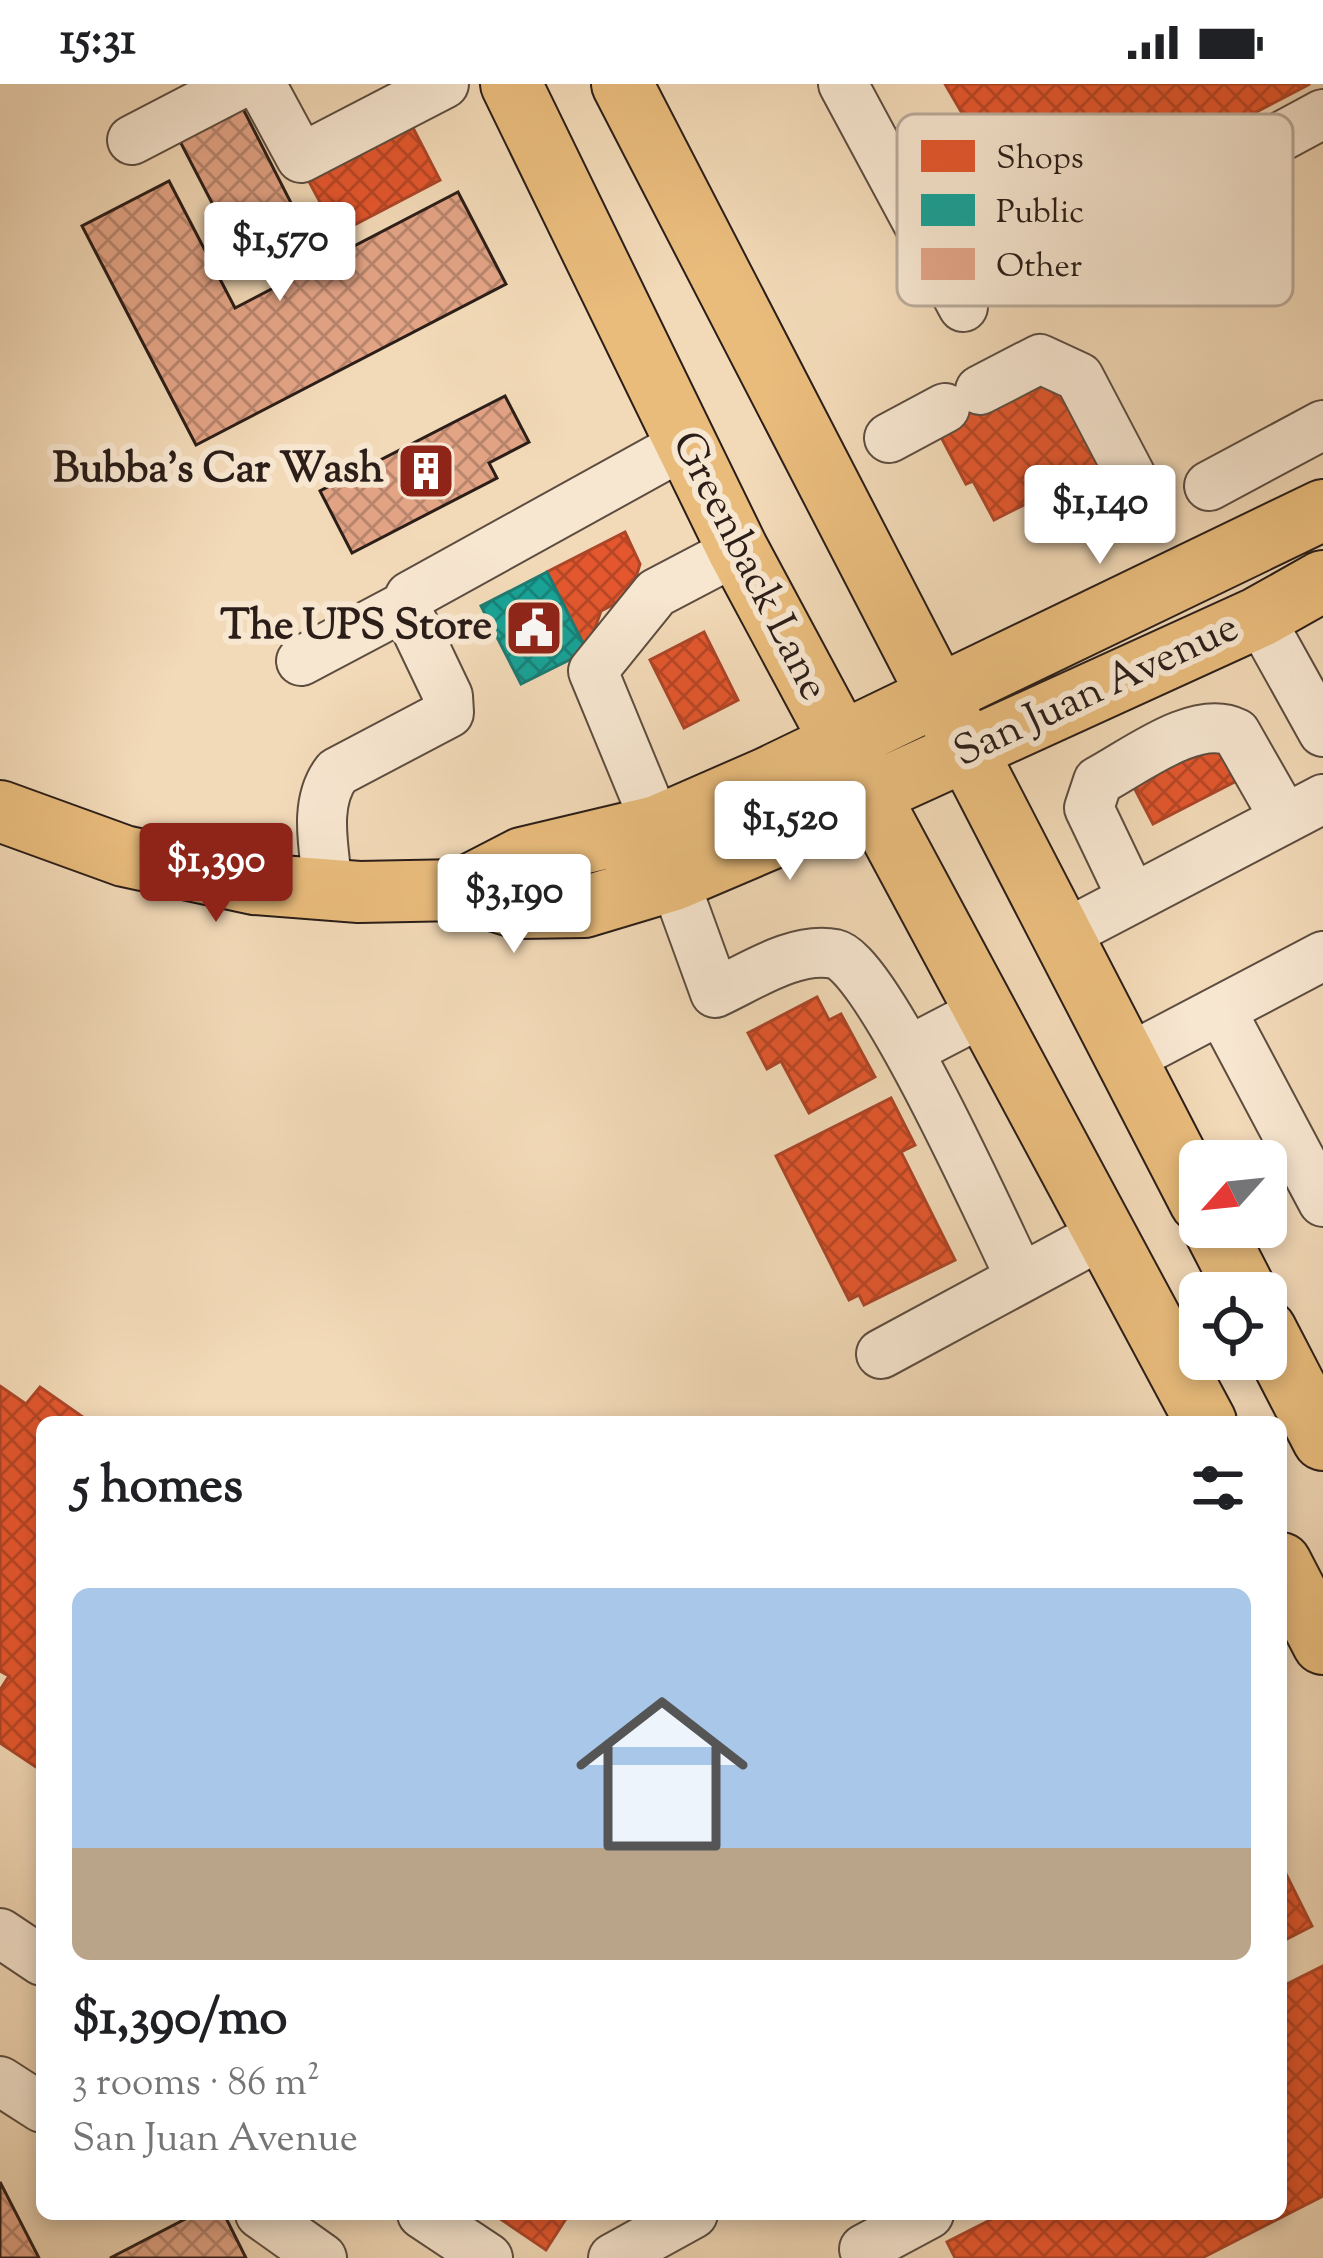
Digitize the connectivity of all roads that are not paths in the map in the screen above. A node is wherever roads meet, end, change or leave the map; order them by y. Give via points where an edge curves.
1 (240, 84) edge
2 (261, 84) edge
3 (444, 84) edge
4 (511, 84) edge
5 (622, 84) edge
6 (843, 84) edge
7 (1323, 114) edge
8 (1293, 130) edge
9 (132, 140) dead end
10 (897, 184) edge
11 (1323, 425) edge
12 (890, 438) dead end
13 (686, 444) junction
14 (1130, 476) dead end
15 (1209, 486) dead end
16 (1323, 510) edge
17 (738, 550) junction
18 (1323, 581) edge
19 (405, 606) junction
20 (1259, 617) junction
21 (301, 662) dead end
22 (936, 700) junction
23 (1323, 732) edge
24 (839, 743) junction
25 (965, 753) junction
26 (867, 795) junction
27 (1304, 809) edge
28 (0, 811) edge
29 (665, 853) junction
30 (328, 890) junction
31 (1132, 898) junction
32 (1065, 934) junction
33 (1323, 956) edge
34 (1221, 1010) junction
35 (983, 1012) junction
36 (908, 1051) junction
37 (1129, 1058) junction
38 (1179, 1159) edge
39 (1323, 1202) edge
40 (1105, 1233) junction
41 (1021, 1277) junction
42 (881, 1354) dead end
43 (1287, 1371) edge
44 (1203, 1416) edge
45 (1323, 1440) edge
46 (1287, 1536) edge
47 (1323, 1545) edge
48 (1287, 1575) edge
49 (1323, 1644) edge
50 (0, 1934) edge
51 (36, 1957) edge
52 (0, 2081) edge
53 (36, 2104) edge
54 (268, 2220) edge
55 (431, 2220) edge
56 (681, 2220) edge
57 (919, 2220) edge
58 (860, 2255) edge
59 (322, 2258) edge
60 (488, 2258) edge
61 (613, 2258) edge

1 - 9 lane
2 - 3 lane via 301,158
4 - 13 main road, Greenback Lane
5 - 22 main road
6 - 10 lane
7 - 8 lane
11 - 15 lane
12 - 14 lane via 1040,358 1079,377
13 - 17 main road, Greenback Lane
13 - 19 lane via 417,590
16 - 22 main road, San Juan Avenue
17 - 24 main road, Greenback Lane
17 - 29 lane via 656,593 593,671
18 - 20 main road, San Juan Avenue
19 - 21 lane
19 - 30 lane via 449,713 327,784
20 - 23 lane
20 - 25 main road, San Juan Avenue
22 - 24 main road, San Juan Avenue
22 - 25 main road
24 - 26 main road, Greenback Lane
24 - 29 main road, San Juan Avenue
25 - 26 main road, San Juan Avenue
25 - 32 main road
26 - 29 main road, San Juan Avenue
26 - 35 main road, Greenback Lane
27 - 31 lane
27 - 31 lane via 1222,726 1200,729 1098,781 1089,808
28 - 30 main road, San Juan Avenue via 190,872
29 - 30 main road, San Juan Avenue via 584,907 518,908 460,890
29 - 36 lane via 715,993 803,953 838,955 860,973
31 - 32 lane
32 - 37 main road
33 - 34 lane
34 - 37 lane
34 - 39 lane
35 - 36 lane
35 - 40 main road, Greenback Lane
36 - 41 lane
37 - 38 main road
40 - 41 lane
40 - 44 main road, Greenback Lane
41 - 42 lane
43 - 45 main road
46 - 47 main road
48 - 49 main road
50 - 51 lane
52 - 53 lane
54 - 59 lane
55 - 60 lane
56 - 61 lane
57 - 58 lane

